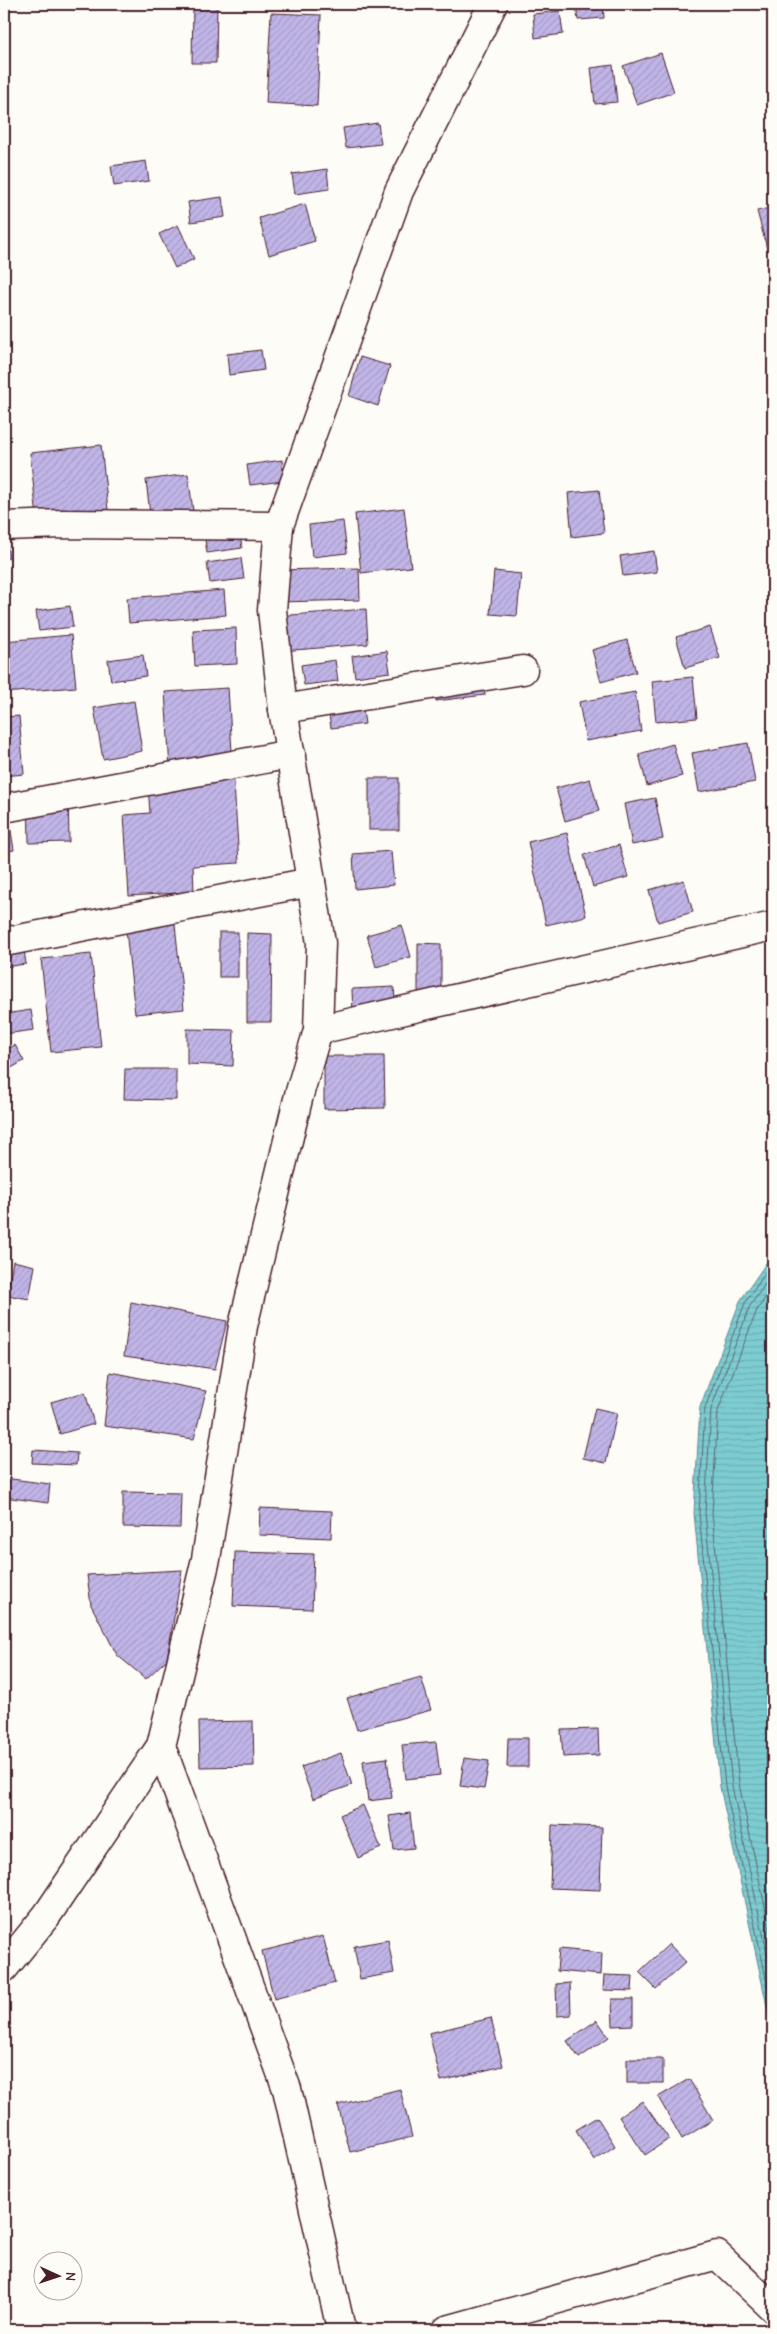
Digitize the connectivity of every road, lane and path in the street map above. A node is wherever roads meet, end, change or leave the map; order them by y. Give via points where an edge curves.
1 (493, 4) edge
2 (4, 526) edge
3 (280, 526) junction
4 (523, 670) dead end
5 (283, 709) junction
6 (291, 754) junction
7 (4, 808) edge
8 (311, 882) junction
9 (773, 926) edge
10 (4, 942) edge
11 (318, 1030) junction
12 (161, 1746) junction
13 (4, 1968) edge
14 (773, 2308) edge
15 (343, 2330) edge
16 (447, 2330) edge

1 - 3 street via 399,190
2 - 3 street
3 - 5 street via 272,610
4 - 5 street
5 - 6 street
6 - 7 street
6 - 8 street
8 - 10 street
8 - 11 street via 321,943
9 - 11 street
11 - 12 street via 243,1326 206,1559
12 - 13 street via 47,1915
12 - 15 street via 287,2089
14 - 16 street via 717,2255

